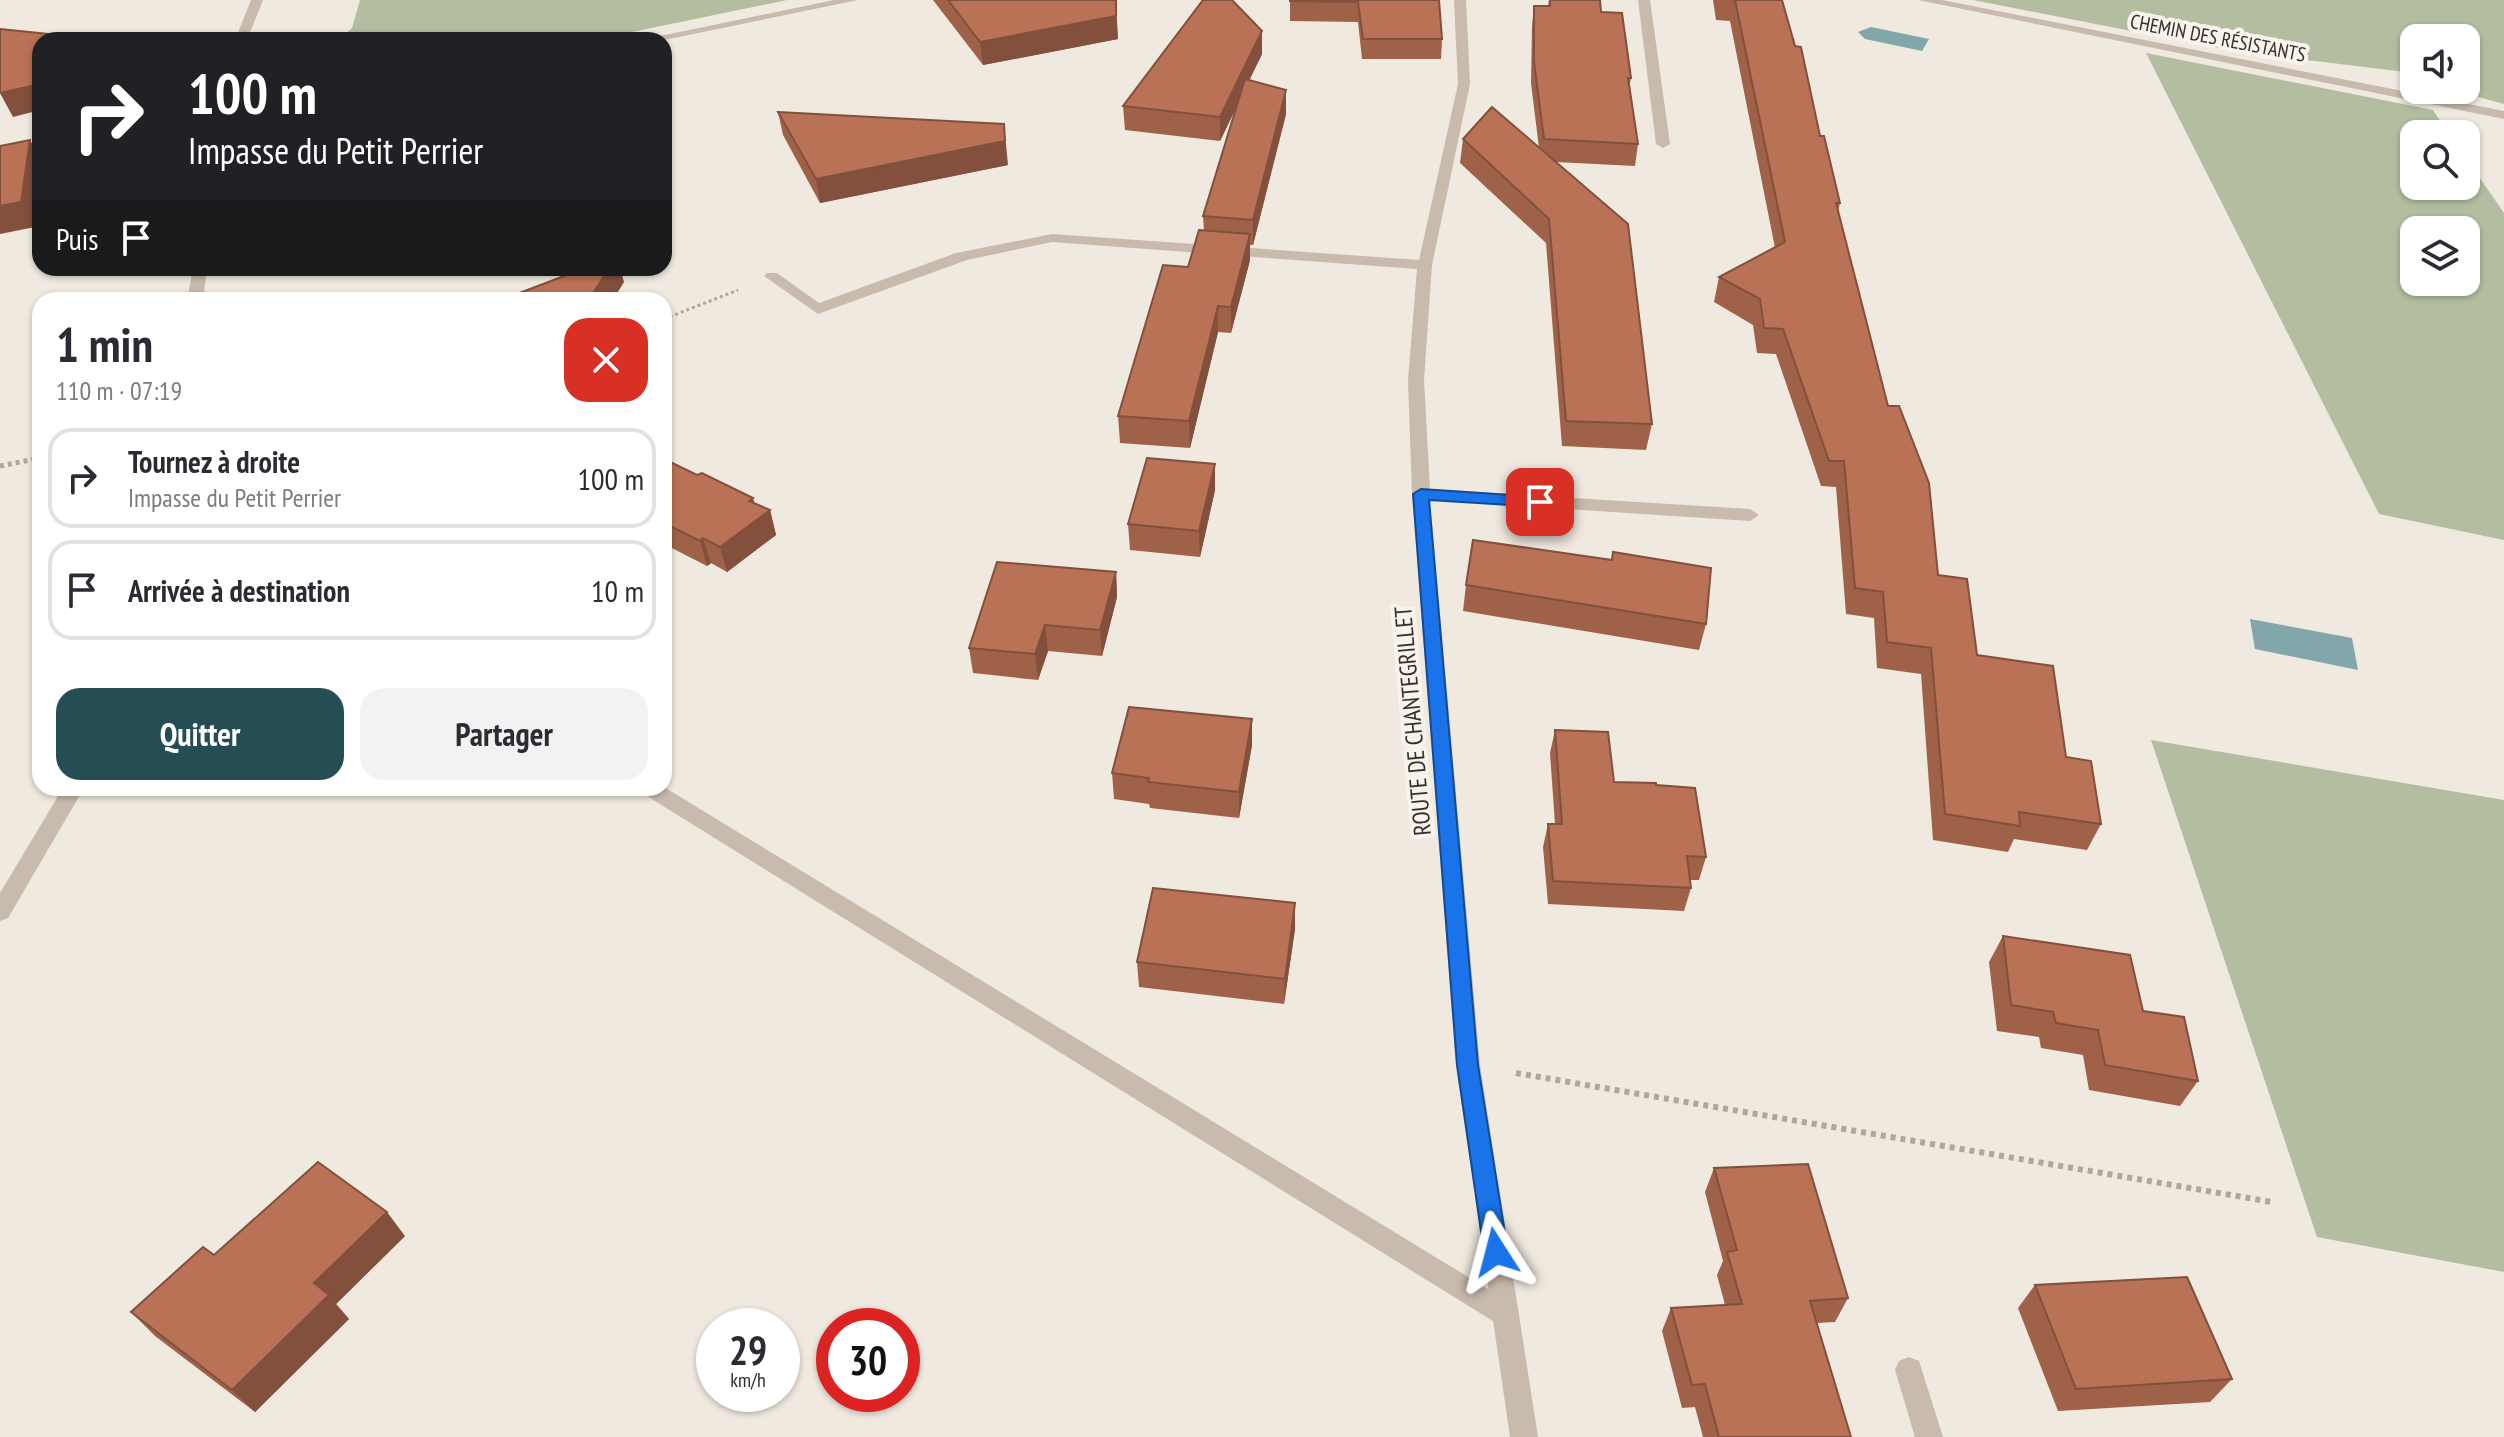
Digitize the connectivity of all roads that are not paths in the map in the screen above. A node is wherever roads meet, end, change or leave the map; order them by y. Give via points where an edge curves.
1 (257, 0) edge
2 (852, 0) edge
3 (1460, 0) edge
4 (1644, 0) edge
5 (1924, 0) edge
6 (244, 32) edge
7 (672, 35) edge
8 (2504, 115) edge
9 (1663, 144) dead end
10 (1425, 265) junction
11 (772, 276) road end
12 (1421, 494) junction
13 (1750, 515) dead end
14 (69, 796) edge
15 (662, 796) edge
16 (0, 912) edge
17 (1505, 1314) junction
18 (1909, 1370) dead end
19 (1524, 1437) edge
20 (1929, 1437) edge

1 - 6 street
2 - 7 street
3 - 10 street, ROUTE DE CHANTEGRILLET via 1464,84
4 - 9 street
5 - 8 street, CHEMIN DES RÉSISTANTS
10 - 11 street via 1052,238 1002,244 911,271 818,309
10 - 12 street, ROUTE DE CHANTEGRILLET via 1416,380
12 - 13 street
12 - 17 street, ROUTE DE CHANTEGRILLET via 1468,1065
14 - 16 street
15 - 17 street
17 - 19 street, ROUTE DE CHANTEGRILLET
18 - 20 street

